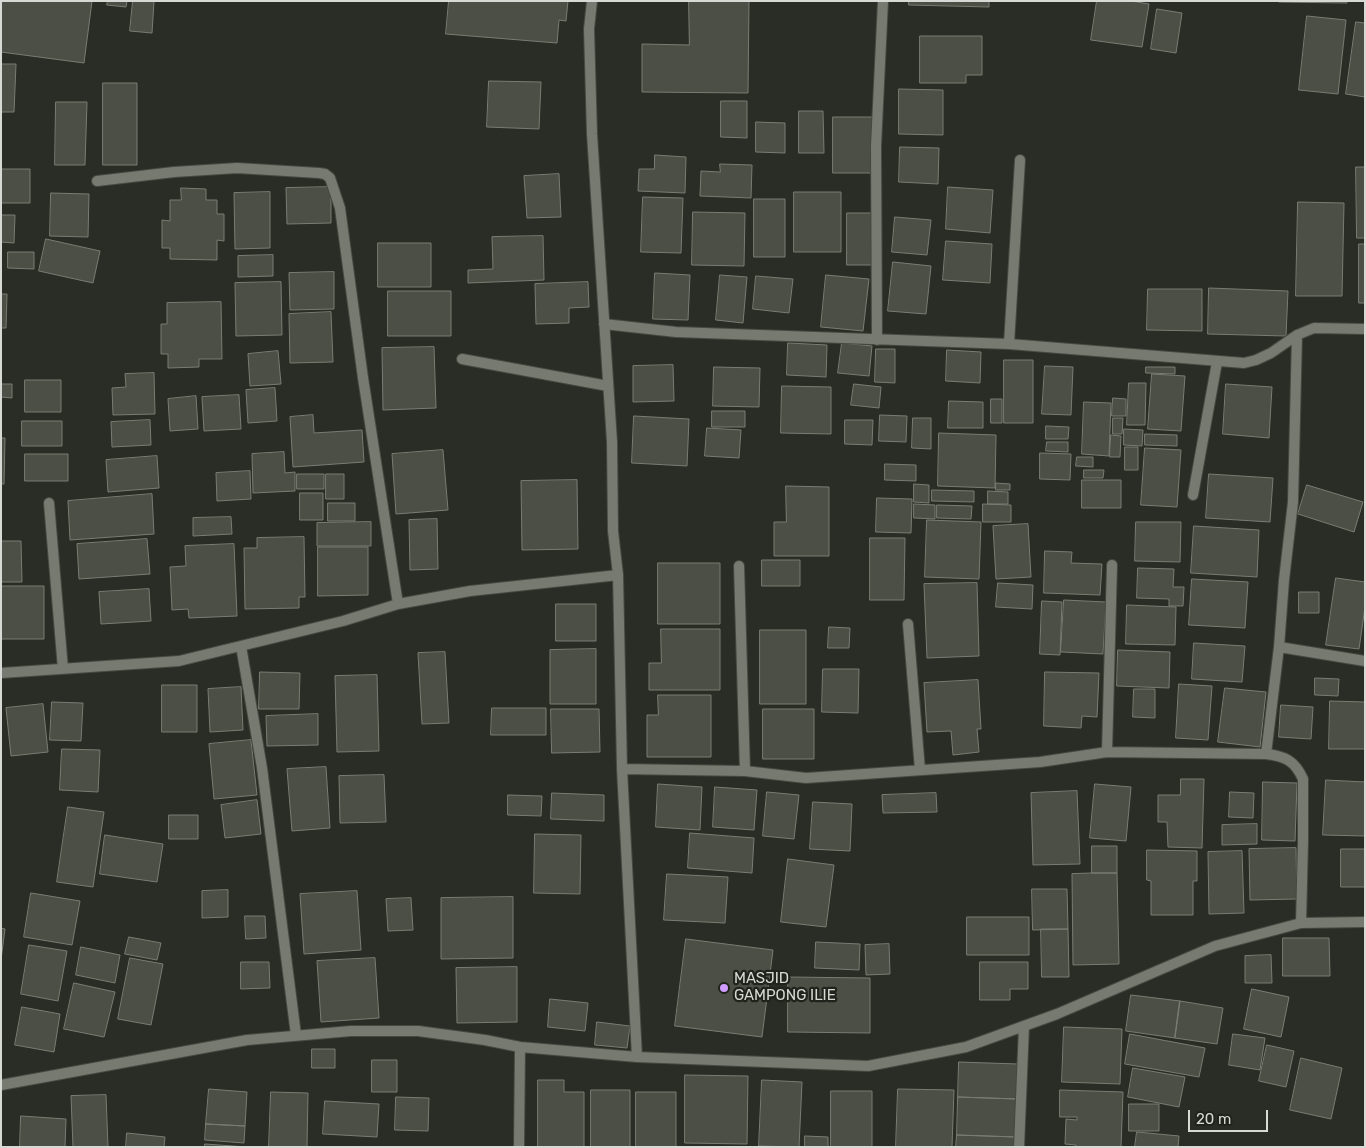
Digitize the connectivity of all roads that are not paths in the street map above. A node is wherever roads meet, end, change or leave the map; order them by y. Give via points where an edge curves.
1 (592, 1) edge
2 (883, 1) edge
3 (1020, 160) dead end
4 (97, 181) dead end
5 (604, 324) junction
6 (1365, 329) edge
7 (1297, 335) junction
8 (877, 340) junction
9 (1009, 344) junction
10 (462, 359) dead end
11 (1217, 362) junction
12 (608, 386) junction
13 (1192, 495) dead end
14 (49, 503) dead end
15 (739, 566) dead end
16 (1112, 566) dead end
17 (618, 575) junction
18 (398, 604) junction
19 (908, 624) dead end
20 (242, 646) junction
21 (1279, 647) junction
22 (1365, 661) edge
23 (63, 669) junction
24 (1, 673) edge
25 (1107, 752) junction
26 (1266, 754) junction
27 (622, 769) junction
28 (920, 770) junction
29 (745, 771) junction
30 (1365, 922) edge
31 (1301, 923) junction
32 (1024, 1026) junction
33 (296, 1035) junction
34 (520, 1047) junction
35 (637, 1057) junction
36 (1, 1085) edge
37 (519, 1147) edge
38 (1019, 1147) edge

1 - 5 street via 589,29 592,134
2 - 8 street via 876,146
3 - 9 street
4 - 18 street via 237,168 319,173 330,178 340,208
5 - 8 street via 676,332
5 - 12 street
6 - 7 street via 1314,328
7 - 11 street via 1256,360 1244,364
7 - 21 street via 1293,502
8 - 9 street
9 - 11 street
10 - 12 street
11 - 13 street
12 - 17 street via 613,531
14 - 23 street
15 - 29 street
16 - 25 street
17 - 18 street via 470,591
17 - 27 street
18 - 20 street
19 - 28 street
20 - 23 street via 179,661
20 - 33 street via 262,768
21 - 22 street
21 - 26 street
23 - 24 street
25 - 26 street
25 - 28 street via 1040,762
26 - 31 street via 1281,756 1293,763 1303,780
27 - 29 street
27 - 35 street
28 - 29 street via 806,778
30 - 31 street
31 - 32 street via 1215,946
32 - 35 street via 966,1047 868,1066
32 - 38 street
33 - 34 street via 418,1031
33 - 36 street via 247,1040
34 - 35 street
34 - 37 street

